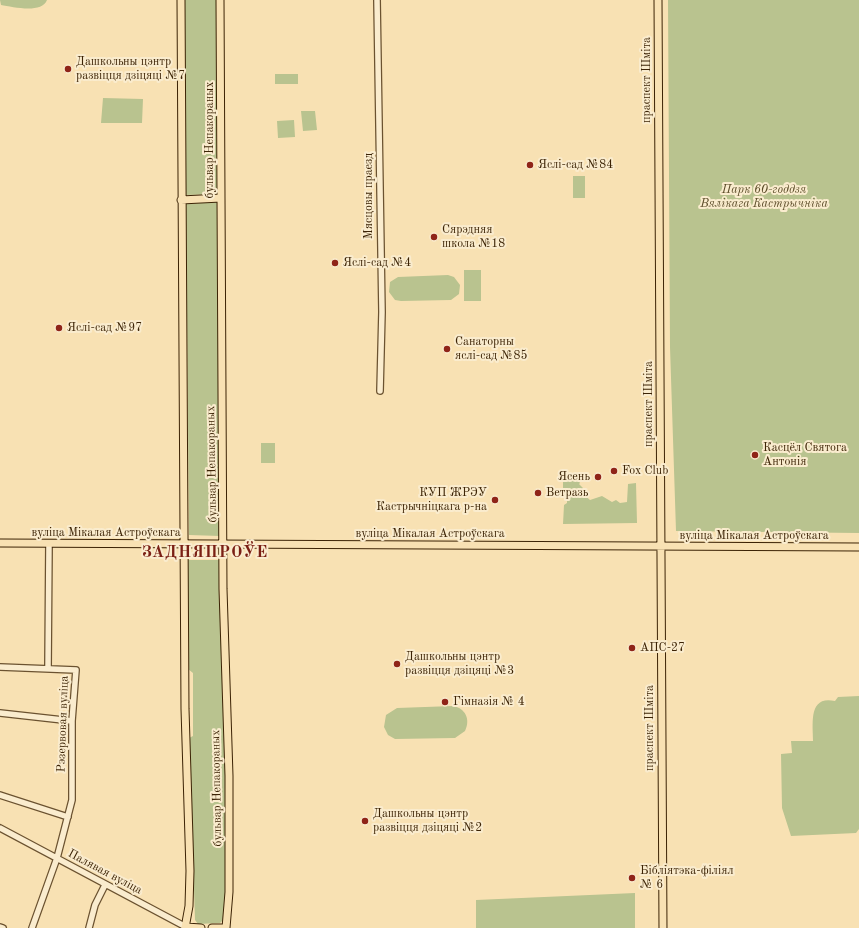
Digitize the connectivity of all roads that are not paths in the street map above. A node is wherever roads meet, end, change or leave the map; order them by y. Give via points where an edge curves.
1 (181, 0) edge
2 (220, 0) edge
3 (377, 0) edge
4 (658, 0) edge
5 (221, 198) junction
6 (181, 200) junction
7 (380, 391) dead end
8 (0, 543) edge
9 (49, 543) junction
10 (184, 544) junction
11 (224, 545) junction
12 (660, 546) junction
13 (859, 547) edge
14 (0, 667) edge
15 (48, 668) junction
16 (0, 713) edge
17 (72, 720) junction
18 (0, 795) edge
19 (68, 817) junction
20 (0, 828) edge
21 (57, 858) junction
22 (105, 884) junction
23 (0, 927) edge
24 (3, 928) edge
25 (32, 928) edge
26 (89, 928) edge
27 (185, 928) edge
28 (201, 928) edge
29 (212, 928) edge
30 (226, 928) edge
31 (663, 928) edge

1 - 6 main road
2 - 5 main road, бульвар Непакораных
3 - 7 street, Мясцовы праезд via 382,307
4 - 12 main road, праспект Шміта
5 - 6 main road
5 - 11 main road, бульвар Непакораных
6 - 10 main road
8 - 9 main road, вуліца Мікалая Астроўскага
9 - 10 main road, вуліца Мікалая Астроўскага
9 - 15 street, Рэзервовая вуліца
10 - 11 main road, вуліца Мікалая Астроўскага
10 - 27 main road via 185,709 190,871 189,906
11 - 12 main road, вуліца Мікалая Астроўскага
11 - 30 main road, бульвар Непакораных via 224,662 229,776 229,892
12 - 13 main road, вуліца Мікалая Астроўскага
12 - 31 main road, праспект Шміта
14 - 15 street
15 - 17 street, Рэзервовая вуліца via 76,670
16 - 17 street
17 - 19 street, Рэзервовая вуліца via 72,800
18 - 19 street
19 - 21 street, Рэзервовая вуліца
20 - 21 street, Палявая вуліца
21 - 22 street, Палявая вуліца
21 - 25 street, Рэзервовая вуліца
22 - 26 street via 95,905
22 - 27 street, Палявая вуліца
23 - 24 street
27 - 28 main road, Палявая вуліца
29 - 30 main road

